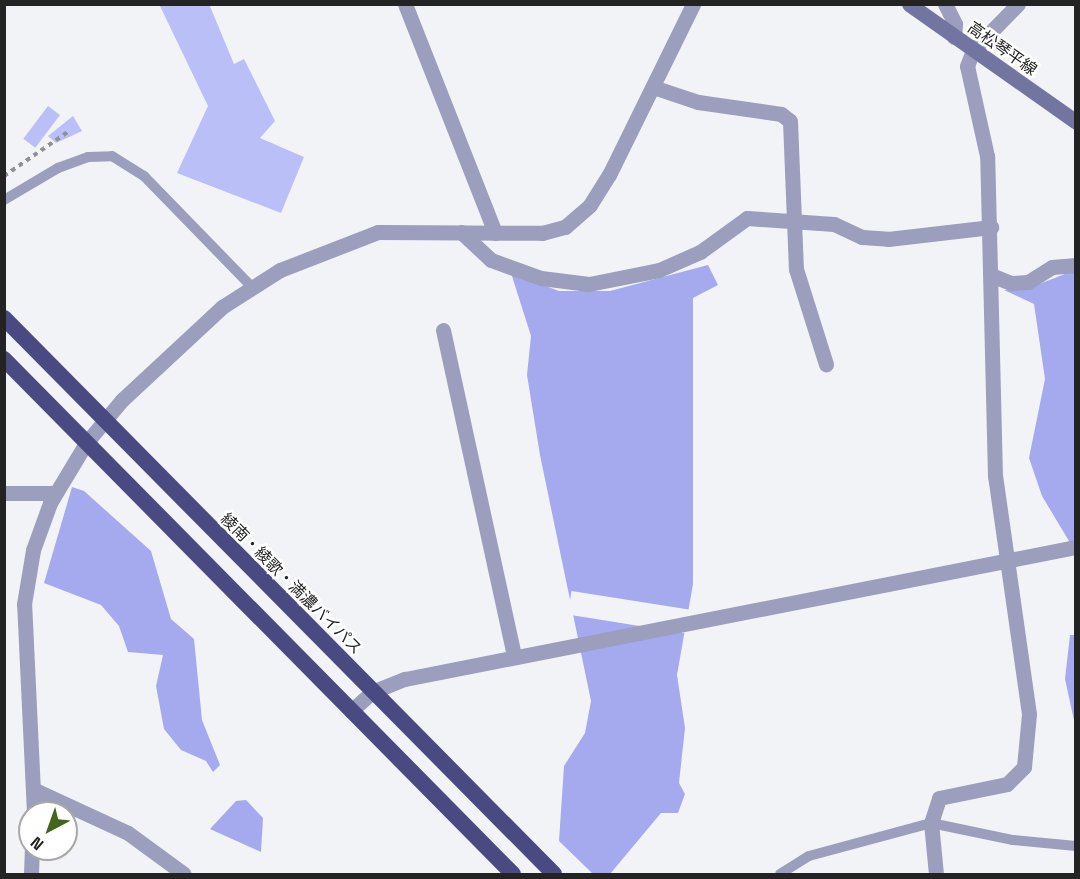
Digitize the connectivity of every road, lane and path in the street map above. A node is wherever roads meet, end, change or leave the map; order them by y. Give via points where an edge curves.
1 (405, 4) edge
2 (693, 4) edge
3 (909, 4) edge
4 (945, 4) edge
5 (1018, 4) edge
6 (954, 37) junction
7 (973, 50) junction
8 (653, 87) junction
9 (1076, 122) edge
10 (69, 130) dead end
11 (4, 176) edge
12 (4, 200) edge
13 (796, 220) junction
14 (991, 227) junction
15 (461, 232) junction
16 (495, 233) junction
17 (1076, 265) edge
18 (991, 275) junction
19 (250, 285) junction
20 (4, 318) edge
21 (443, 330) dead end
22 (4, 359) edge
23 (826, 364) dead end
24 (104, 422) junction
25 (87, 443) junction
26 (4, 493) edge
27 (54, 493) junction
28 (1076, 547) edge
29 (1005, 560) junction
30 (514, 656) junction
31 (372, 692) junction
32 (351, 711) junction
33 (35, 790) junction
34 (35, 801) edge
35 (931, 823) junction
36 (1076, 846) edge
37 (184, 874) edge
38 (513, 874) edge
39 (554, 874) edge
40 (780, 874) edge
41 (936, 874) edge

1 - 16 street
2 - 8 street
3 - 6 main road, 高松琴平線
4 - 6 street via 955,24
5 - 7 street
6 - 7 main road, 高松琴平線
7 - 9 main road, 高松琴平線
7 - 14 street via 967,66 987,156
8 - 13 street via 699,102 781,114 790,121
8 - 16 street via 609,175 578,218 554,232
10 - 11 path
12 - 19 lane via 58,168 88,157 112,156 144,176
13 - 14 street via 888,239
13 - 15 street via 747,218 700,252 659,270 589,284 541,278 491,260
13 - 23 street via 802,299
14 - 18 street
15 - 16 street
15 - 19 street via 378,232
17 - 18 street via 1052,267 1028,282 1011,283
18 - 29 street via 995,476
19 - 24 street
20 - 24 highway, 綾南・綾歌・満濃バイパス
21 - 30 street
22 - 25 highway
24 - 25 street
24 - 31 highway, 綾南・綾歌・満濃バイパス
25 - 27 street
25 - 32 highway
26 - 27 street
27 - 33 street via 33,550 24,604
28 - 29 street
29 - 30 street
29 - 35 street via 1029,714 1024,767 1007,784 939,798
30 - 31 street via 405,679
31 - 32 street
31 - 39 highway, 綾南・綾歌・満濃バイパス
32 - 38 highway
33 - 34 street
33 - 37 street via 128,833
35 - 36 lane via 1013,840
35 - 40 lane via 809,856
35 - 41 street

